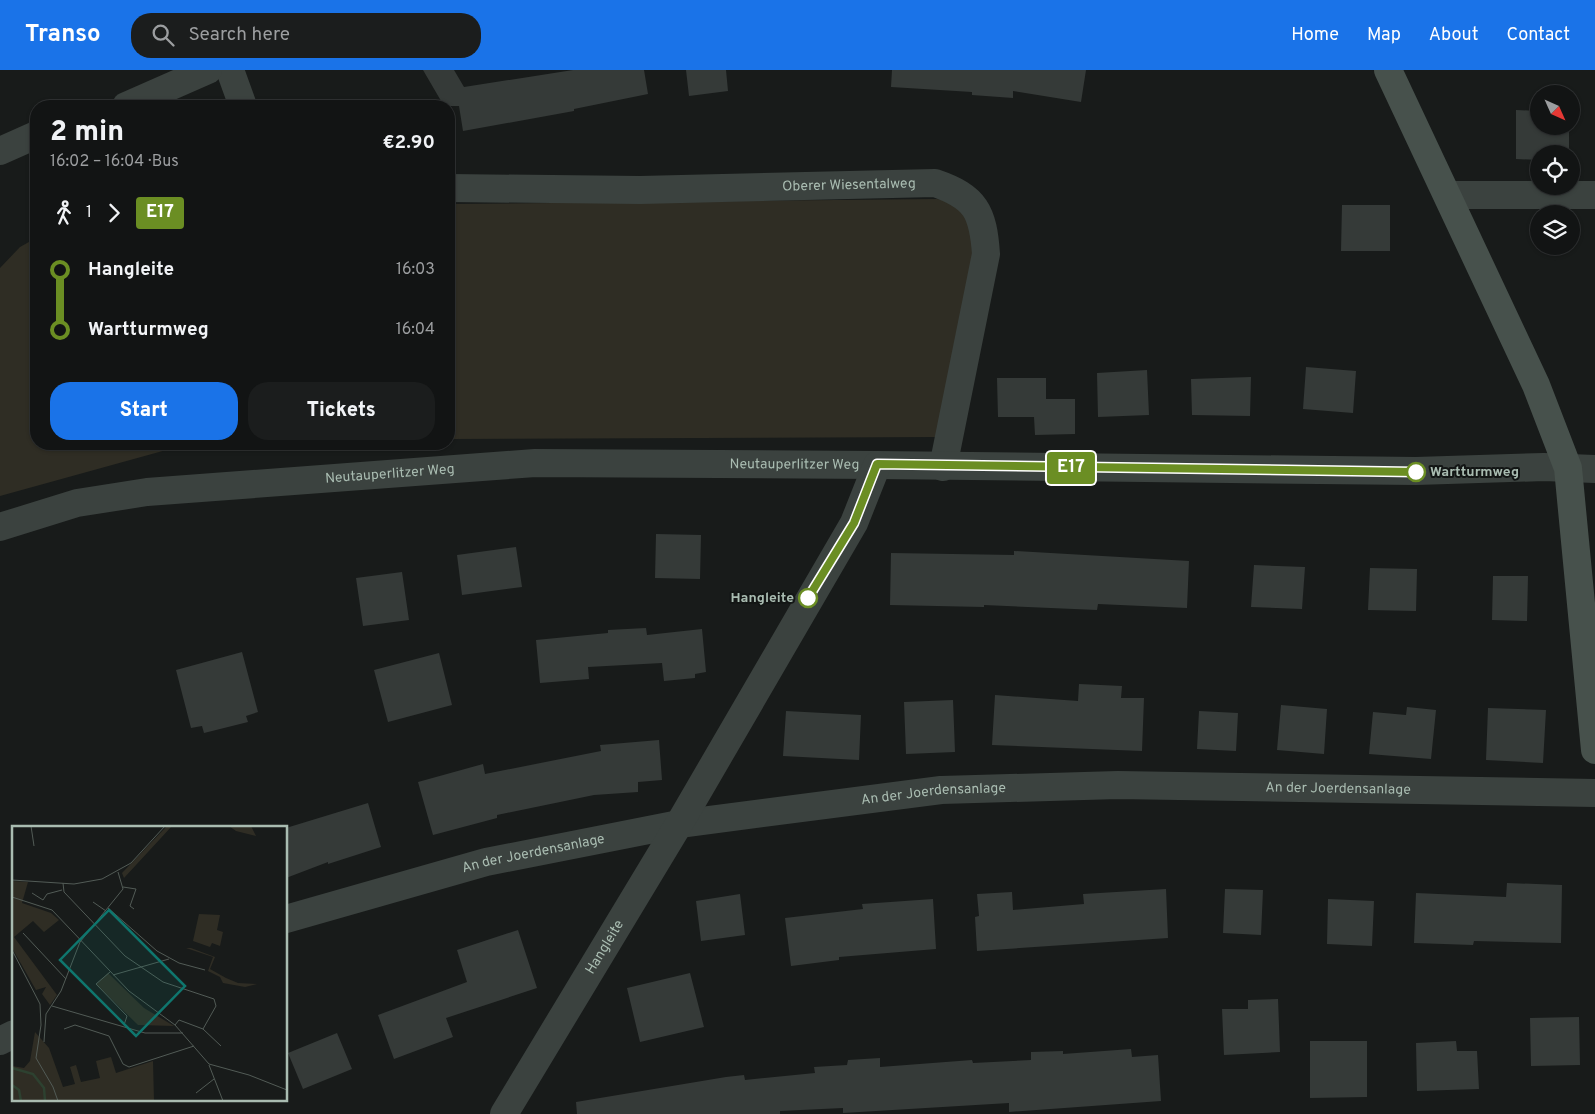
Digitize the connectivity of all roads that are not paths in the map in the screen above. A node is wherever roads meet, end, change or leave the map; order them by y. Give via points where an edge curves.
1 (208, 70) edge
2 (230, 70) edge
3 (1388, 70) edge
4 (140, 100) edge
5 (240, 100) edge
6 (30, 138) edge
7 (0, 151) edge
8 (455, 188) edge
9 (1448, 195) junction
10 (1595, 195) edge
11 (877, 464) junction
12 (943, 467) junction
13 (1568, 468) junction
14 (1595, 469) edge
15 (0, 528) edge
16 (1595, 750) edge
17 (1595, 792) edge
18 (679, 824) junction
19 (288, 918) edge
20 (12, 1035) edge
21 (0, 1041) edge
22 (504, 1114) edge

1 - 4 street
2 - 5 street
3 - 9 street
6 - 7 street
8 - 12 street, Oberer Wiesentalweg via 640,190 935,183 960,192 974,207 984,231 986,254
9 - 10 street
9 - 13 street via 1536,384
11 - 12 street, Neutauperlitzer Weg
11 - 15 street, Neutauperlitzer Weg via 535,463 147,492 77,503
11 - 18 street, Hangleite via 854,523
12 - 13 street, Neutauperlitzer Weg via 1416,472
13 - 14 street, Neutauperlitzer Weg
13 - 16 street
17 - 18 street, An der Joerdensanlage via 1118,784 941,790
18 - 19 street, An der Joerdensanlage via 486,862
18 - 22 street, Hangleite
20 - 21 street

